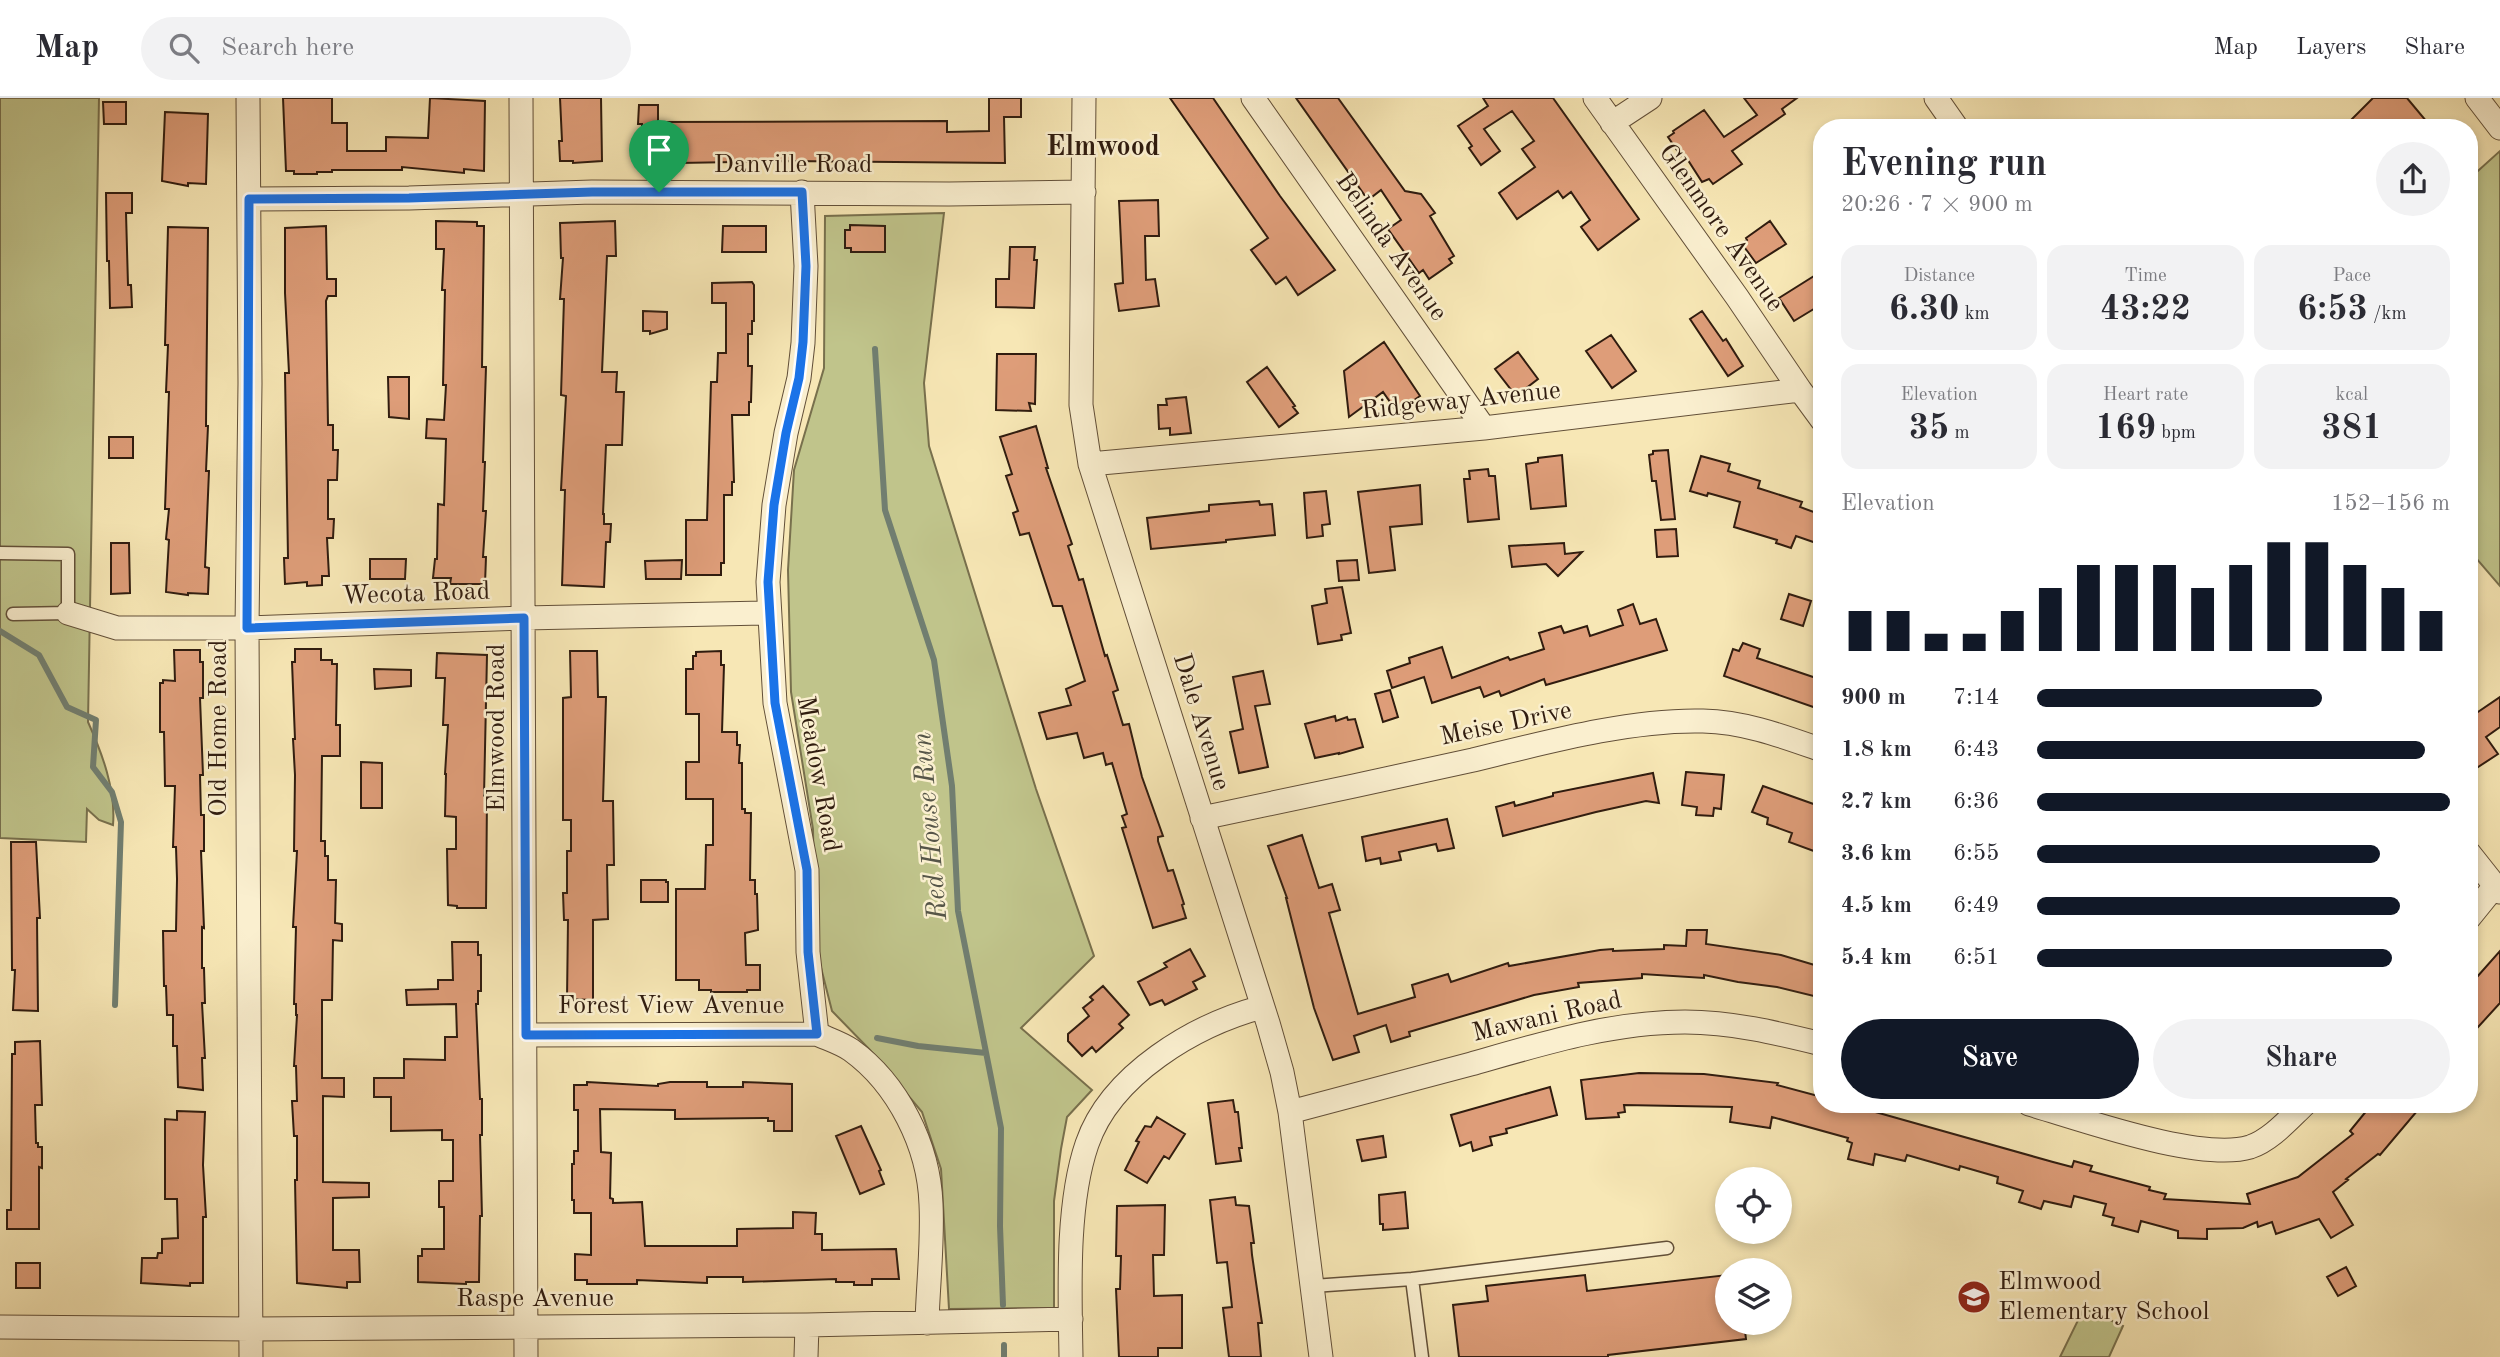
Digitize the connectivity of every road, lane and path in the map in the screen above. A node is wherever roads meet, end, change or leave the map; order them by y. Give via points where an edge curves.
1 (248, 98) edge
2 (521, 98) edge
3 (1084, 98) edge
4 (1253, 98) edge
5 (1595, 98) edge
6 (1650, 98) edge
7 (1936, 98) edge
8 (2477, 98) edge
9 (1950, 119) edge
10 (1612, 123) junction
11 (2500, 128) edge
12 (802, 192) junction
13 (1084, 192) junction
14 (522, 194) junction
15 (249, 199) junction
16 (1800, 390) junction
17 (1813, 408) edge
18 (1484, 429) junction
19 (1090, 464) junction
20 (0, 553) edge
21 (68, 613) junction
22 (13, 614) dead end
23 (768, 614) junction
24 (524, 618) junction
25 (247, 628) junction
26 (1813, 747) edge
27 (1202, 818) junction
28 (2478, 865) edge
29 (2497, 889) edge
30 (2478, 909) edge
31 (1262, 1007) junction
32 (817, 1034) junction
33 (526, 1035) junction
34 (1813, 1042) edge
35 (1290, 1112) junction
36 (2061, 1113) edge
37 (2295, 1113) edge
38 (1667, 1248) dead end
39 (1412, 1279) junction
40 (1312, 1286) junction
41 (1070, 1319) junction
42 (927, 1323) junction
43 (807, 1325) junction
44 (0, 1327) edge
45 (527, 1327) junction
46 (251, 1329) junction
47 (251, 1357) edge
48 (526, 1357) edge
49 (806, 1357) edge
50 (1071, 1357) edge
51 (1321, 1357) edge
52 (1422, 1357) edge

1 - 15 street, Old Home Road
2 - 14 street, Elmwood Road
3 - 13 street, Dale Avenue
4 - 18 street, Belinda Avenue
5 - 10 street, Glenmore Avenue
6 - 10 street
7 - 9 street
8 - 11 street
10 - 16 street, Glenmore Avenue
12 - 13 street, Danville Road
12 - 14 street, Danville Road
12 - 23 street, Meadow Road via 804,320 799,378 774,505
13 - 19 street, Dale Avenue via 1081,405
14 - 15 street, Danville Road
14 - 24 street, Elmwood Road
15 - 25 street, Old Home Road
16 - 17 street
16 - 18 street, Ridgeway Avenue
18 - 19 street, Ridgeway Avenue
19 - 27 street, Dale Avenue
20 - 21 lane via 68,554
21 - 22 lane
21 - 25 street, Wecota Road via 117,628
23 - 24 street, Wecota Road
23 - 32 street, Meadow Road via 776,714 807,870 808,952
24 - 25 street, Wecota Road
24 - 33 street, Elmwood Road
25 - 46 street, Old Home Road
26 - 27 street, Meise Drive via 1757,727 1701,721 1655,723 1561,739
27 - 31 street, Dale Avenue
28 - 29 street
29 - 30 street
31 - 35 street, Dale Avenue
31 - 41 street via 1230,1016 1174,1044 1119,1092 1094,1126 1076,1193
32 - 33 street, Forest View Avenue
32 - 42 street via 850,1049 886,1085 910,1121 923,1155 931,1204
33 - 45 street, Elmwood Road
34 - 35 street, Mawani Road via 1725,1024 1629,1025 1544,1043
35 - 40 street, Dale Avenue
36 - 37 street via 2199,1149 2249,1147
38 - 39 lane
39 - 40 lane
39 - 52 lane
40 - 51 street, Dale Avenue
41 - 42 street, Raspe Avenue
41 - 50 street
42 - 43 street, Raspe Avenue
43 - 45 street, Raspe Avenue
43 - 49 street
44 - 46 street, Raspe Avenue
45 - 46 street, Raspe Avenue
45 - 48 street, Elmwood Road
46 - 47 street, Old Home Road

